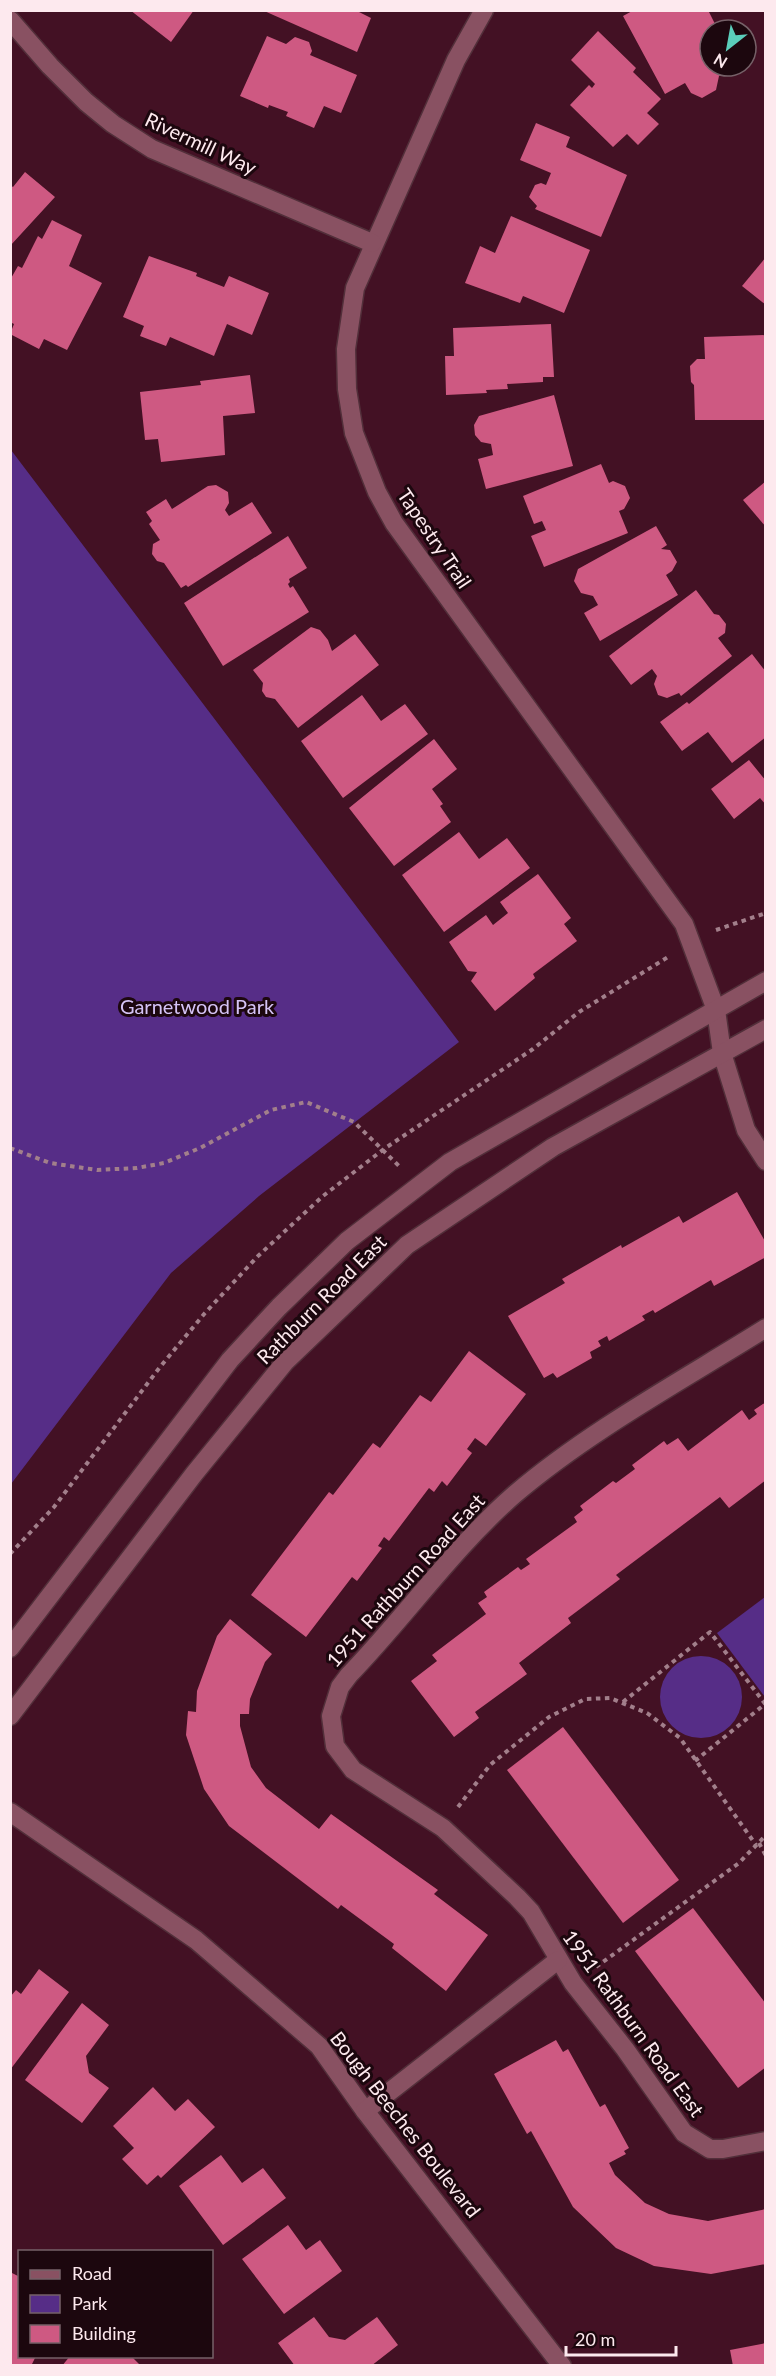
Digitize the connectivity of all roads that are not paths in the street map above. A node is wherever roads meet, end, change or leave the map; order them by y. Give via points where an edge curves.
1 (484, 10) edge
2 (10, 20) edge
3 (372, 243) junction
4 (765, 981) edge
5 (716, 1010) junction
6 (765, 1029) edge
7 (722, 1053) junction
8 (765, 1161) edge
9 (765, 1328) edge
10 (10, 1648) edge
11 (10, 1716) edge
12 (10, 1812) edge
13 (558, 1960) junction
14 (365, 2111) junction
15 (765, 2141) edge
16 (562, 2366) edge

1 - 3 street, Tapestry Trail via 456,60
2 - 3 street, Rivermill Way via 86,102 152,149
3 - 5 street, Tapestry Trail via 355,288 346,349 354,433 377,492 394,524 684,924
4 - 5 street, Rathburn Road East
5 - 7 street, Tapestry Trail
5 - 10 street, Rathburn Road East via 486,1141 417,1186 347,1241 230,1360
6 - 7 street, Rathburn Road East
7 - 8 street via 746,1130
7 - 11 street, Rathburn Road East via 553,1147 406,1245 285,1362 194,1474
9 - 13 street, 1951 Rathburn Road East via 559,1459 515,1494 475,1531 340,1687 331,1716 335,1746 343,1759 353,1770 443,1828 517,1896 531,1912
12 - 14 street, Bough Beeches Boulevard via 196,1940 319,2046
13 - 14 street
13 - 15 street, 1951 Rathburn Road East via 684,2133 710,2148
14 - 16 street, Bough Beeches Boulevard

